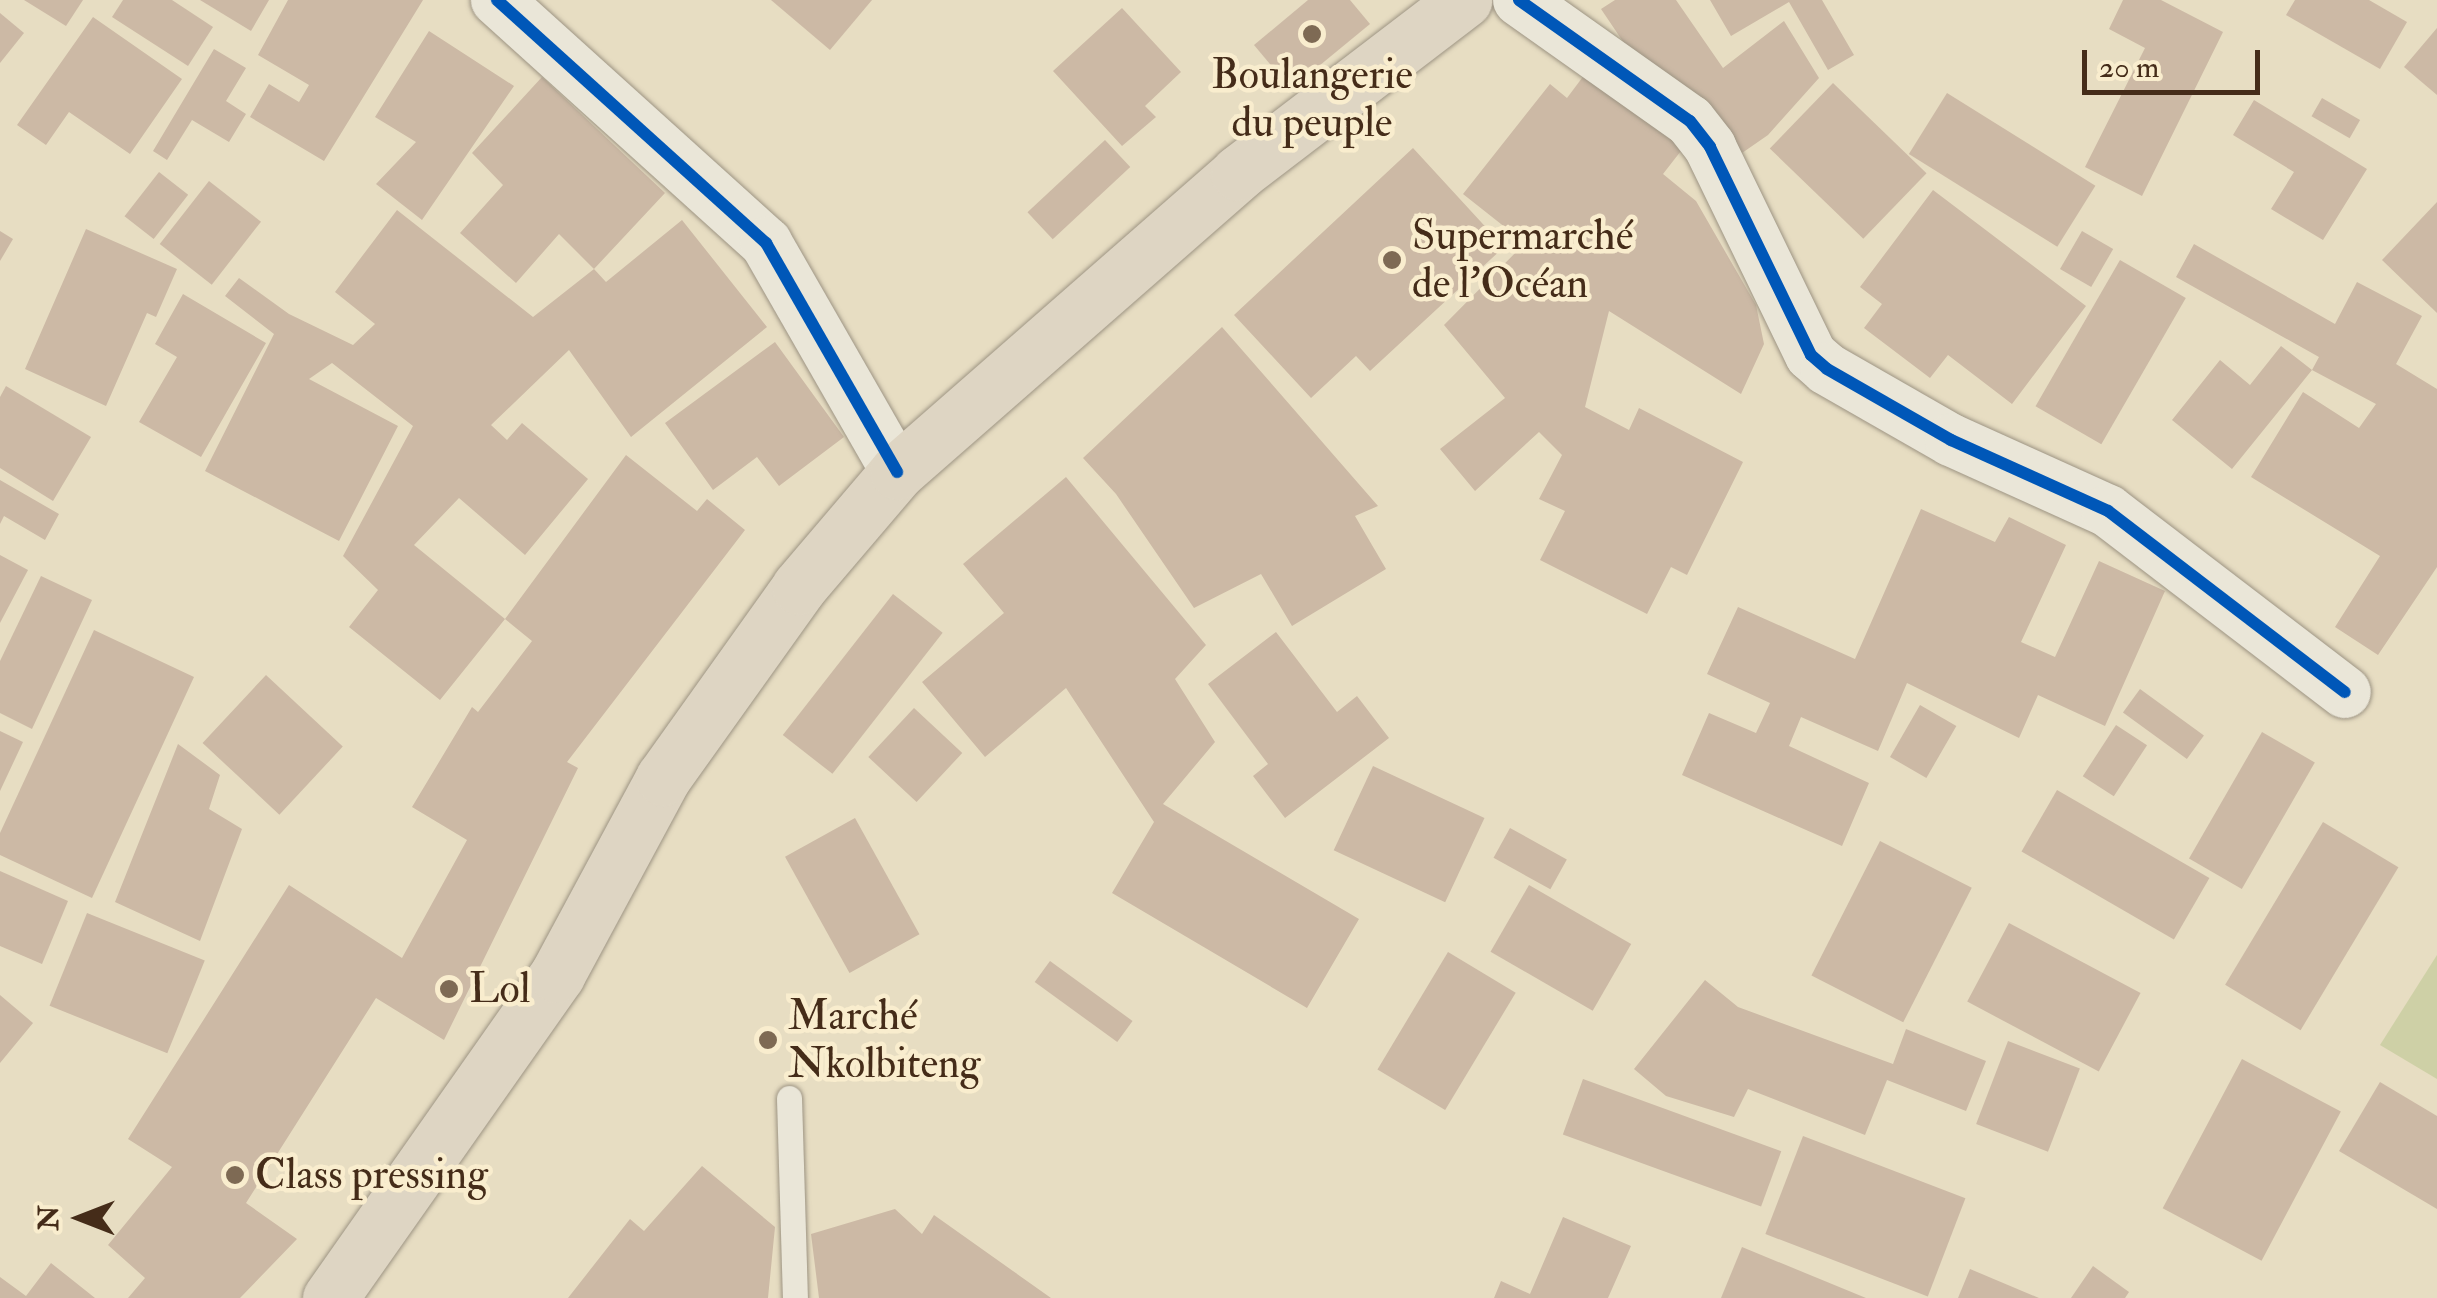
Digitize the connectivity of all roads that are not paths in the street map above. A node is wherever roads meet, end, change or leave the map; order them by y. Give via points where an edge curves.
1 (497, 0) edge
2 (1464, 0) edge
3 (1519, 0) edge
4 (898, 472) junction
5 (2345, 692) dead end
6 (788, 1098) dead end
7 (330, 1298) edge
8 (795, 1298) edge

1 - 4 street via 766,243
2 - 4 main road via 1238,173
3 - 5 street via 1690,121 1710,147 1811,354 1827,369 1952,440 2108,512
4 - 7 main road via 799,588 663,778 557,975
6 - 8 lane

